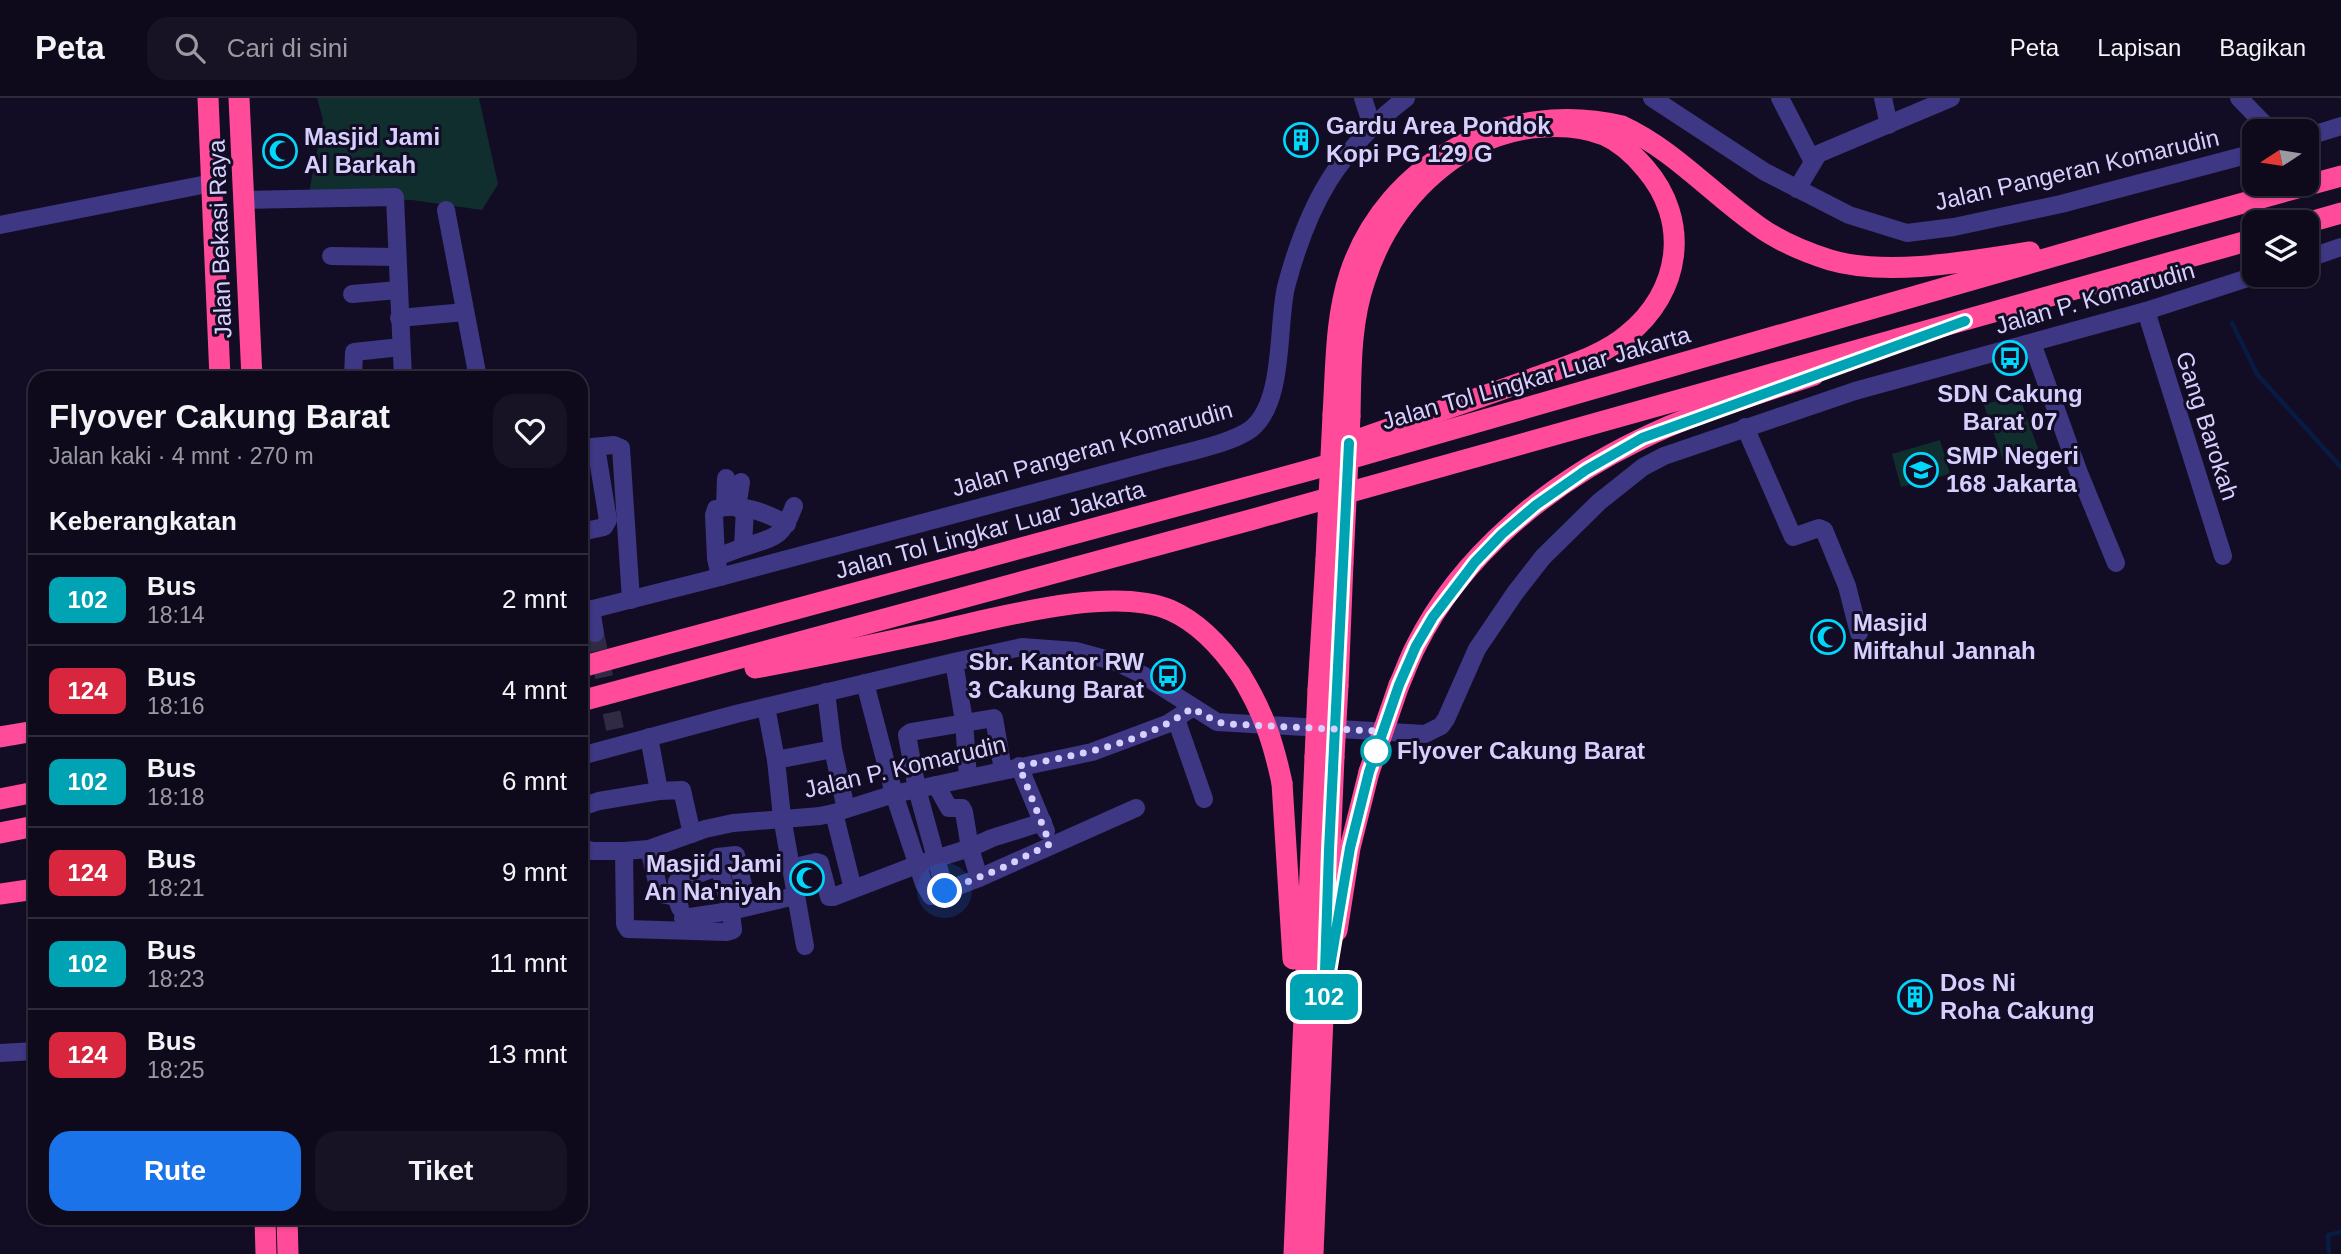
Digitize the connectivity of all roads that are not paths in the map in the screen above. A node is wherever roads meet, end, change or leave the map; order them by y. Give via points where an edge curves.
1 (208, 98) edge
2 (219, 98) edge
3 (239, 98) edge
4 (1363, 98) edge
5 (1406, 98) edge
6 (1652, 98) edge
7 (1780, 98) edge
8 (1883, 98) edge
9 (1951, 98) edge
10 (2239, 98) edge
11 (2260, 119) edge
12 (1889, 125) junction
13 (1372, 126) junction
14 (2341, 126) edge
15 (2319, 133) edge
16 (2242, 156) edge
17 (1813, 162) junction
18 (2341, 176) edge
19 (212, 183) junction
20 (1797, 188) junction
21 (244, 200) junction
22 (446, 210) dead end
23 (2341, 213) edge
24 (2319, 219) edge
25 (0, 225) edge
26 (2141, 231) junction
27 (2242, 242) edge
28 (2341, 247) edge
29 (2319, 255) edge
30 (331, 256) dead end
31 (396, 257) junction
32 (2242, 280) edge
33 (398, 290) junction
34 (352, 293) dead end
35 (2146, 311) junction
36 (465, 312) junction
37 (399, 318) junction
38 (1965, 321) junction
39 (2032, 343) junction
40 (401, 347) junction
41 (220, 371) edge
42 (230, 371) edge
43 (252, 371) edge
44 (353, 371) edge
45 (403, 371) edge
46 (477, 371) edge
47 (1342, 415) junction
48 (1745, 428) junction
49 (588, 447) edge
50 (734, 480) dead end
51 (794, 506) dead end
52 (736, 508) junction
53 (1159, 512) junction
54 (787, 524) junction
55 (588, 530) edge
56 (743, 547) junction
57 (2223, 556) dead end
58 (716, 558) junction
59 (2116, 563) dead end
60 (720, 577) junction
61 (631, 600) junction
62 (588, 611) edge
63 (588, 627) edge
64 (1859, 633) dead end
65 (590, 634) tunnel mouth
66 (954, 662) junction
67 (588, 665) edge
68 (674, 678) junction
69 (865, 683) junction
70 (826, 692) junction
71 (588, 699) edge
72 (766, 707) junction
73 (1192, 708) junction
74 (1176, 719) junction
75 (964, 721) junction
76 (28, 732) edge
77 (0, 737) edge
78 (649, 737) junction
79 (833, 749) junction
80 (588, 752) edge
81 (1324, 757) junction
82 (776, 760) junction
83 (1011, 768) junction
84 (968, 778) junction
85 (936, 785) junction
86 (917, 789) junction
87 (659, 791) junction
88 (28, 793) edge
89 (894, 794) junction
90 (0, 799) edge
91 (1204, 799) dead end
92 (588, 805) edge
93 (1136, 808) dead end
94 (840, 811) junction
95 (782, 817) junction
96 (1043, 822) junction
97 (28, 827) edge
98 (699, 832) junction
99 (0, 833) edge
100 (992, 838) junction
101 (1050, 844) junction
102 (588, 848) edge
103 (970, 848) junction
104 (649, 849) junction
105 (624, 851) junction
106 (718, 862) junction
107 (927, 862) junction
108 (791, 868) junction
109 (1002, 868) junction
110 (979, 878) junction
111 (853, 889) junction
112 (28, 890) edge
113 (0, 894) edge
114 (795, 896) junction
115 (676, 897) junction
116 (740, 909) junction
117 (683, 924) junction
118 (805, 946) dead end
119 (1324, 1002) junction
120 (28, 1051) edge
121 (0, 1053) edge
122 (1300, 1087) junction
123 (253, 1225) edge
124 (265, 1225) edge
125 (287, 1225) edge
126 (254, 1254) edge
127 (266, 1254) edge
128 (288, 1254) edge
129 (1294, 1254) edge
130 (1313, 1254) edge

1 - 19 highway, Jalan Bekasi Raya
2 - 42 highway
3 - 21 highway, Jalan Bekasi Raya
4 - 13 street
5 - 13 street, Jalan Pangeran Komarudin
6 - 20 street, Jalan Pangeran Komarudin via 1753,166
7 - 17 street
8 - 12 street
9 - 12 street
10 - 11 street
12 - 17 street via 1830,148
13 - 60 street, Jalan Pangeran Komarudin via 1339,163 1306,225 1286,289 1272,388 1265,410 1250,429 1200,448
14 - 15 street
16 - 20 street, Jalan Pangeran Komarudin via 2061,204 1907,233 1849,215
17 - 20 street
18 - 26 highway, Jalan Tol Lingkar Luar Jakarta
19 - 25 street
19 - 41 highway, Jalan Bekasi Raya
21 - 31 street via 394,196
21 - 43 highway, Jalan Bekasi Raya
22 - 36 street
23 - 24 highway
26 - 47 highway via 1936,265 1894,267 1834,261 1760,228 1654,143 1622,126 1576,110 1510,115 1483,124 1431,155 1398,188 1372,225 1342,305 1337,339
26 - 53 highway, Jalan Tol Lingkar Luar Jakarta
27 - 38 highway
28 - 29 street
30 - 31 street
31 - 33 street
32 - 35 street, Jalan P. Komarudin
33 - 34 street
33 - 37 street
35 - 39 street, Jalan P. Komarudin
35 - 57 street, Gang Barokah
36 - 37 street
36 - 46 street
37 - 40 street
38 - 68 highway
38 - 119 highway, bridge via 1642,438 1536,505 1475,562 1416,646 1369,772 1350,848
39 - 48 street, Jalan P. Komarudin via 1854,391
39 - 59 street
40 - 44 street via 354,352
40 - 45 street
47 - 53 highway via 1364,282 1396,215 1436,172 1474,146 1506,132 1547,126 1603,135 1637,159 1655,179 1673,225 1674,260 1651,312 1625,337 1567,365
47 - 81 highway, bridge
48 - 64 street via 1793,537 1824,530 1847,586
48 - 73 street, Jalan P. Komarudin via 1643,467 1587,513 1515,593 1477,649 1441,726 1425,734 1228,724
49 - 55 street via 608,520 604,527
49 - 61 street via 621,448
50 - 52 street
51 - 54 street
52 - 54 street via 763,511
52 - 56 street
52 - 58 street via 716,509
53 - 67 highway, Jalan Tol Lingkar Luar Jakarta
54 - 56 street via 771,540
56 - 58 street
58 - 60 street
60 - 61 street, Jalan Pangeran Komarudin
61 - 62 street, Jalan Pangeran Komarudin
63 - 65 street
66 - 69 street
66 - 73 street via 1022,648 1076,651 1135,671
66 - 75 street
68 - 71 highway
68 - 122 highway, bridge via 758,667 1032,611 1101,602 1145,603 1193,622 1227,655 1256,701 1268,726 1282,783
69 - 70 street
69 - 89 street
70 - 72 street
70 - 79 street
72 - 78 street
72 - 82 street
73 - 74 street, Jalan P. Komarudin
74 - 83 street, Jalan P. Komarudin via 1092,752
74 - 91 street
75 - 83 street via 994,718
75 - 84 street
75 - 86 street via 907,734
76 - 77 highway
78 - 80 street via 612,738
78 - 87 street
79 - 82 street
79 - 94 street
81 - 119 highway
81 - 122 highway
82 - 95 street
83 - 84 street, Jalan P. Komarudin
83 - 96 street
84 - 85 street, Jalan P. Komarudin
85 - 86 street, Jalan P. Komarudin
85 - 103 street via 949,808 963,810
86 - 89 street, Jalan P. Komarudin
86 - 107 street
87 - 92 street
87 - 98 street via 682,790
88 - 90 highway
89 - 94 street, Jalan P. Komarudin
89 - 107 street
93 - 101 street
94 - 95 street, Jalan P. Komarudin
94 - 111 street
95 - 98 street, Jalan P. Komarudin
95 - 108 street
96 - 100 street
96 - 101 street
97 - 99 highway
98 - 104 street, Jalan P. Komarudin
98 - 106 street
100 - 103 street
100 - 109 street
101 - 109 street
102 - 105 street, Jalan P. Komarudin
103 - 107 street
103 - 110 street
104 - 105 street, Jalan P. Komarudin
104 - 115 street via 659,890
105 - 117 street via 626,927
106 - 115 street via 677,881
106 - 116 street
107 - 110 street via 945,891
107 - 111 street
108 - 111 street via 820,863 829,897
108 - 114 street
109 - 110 street
112 - 113 highway
114 - 116 street
114 - 118 street
115 - 117 street
116 - 117 street
119 - 130 highway
120 - 121 street
122 - 129 highway
123 - 126 highway
124 - 127 highway
125 - 128 highway

